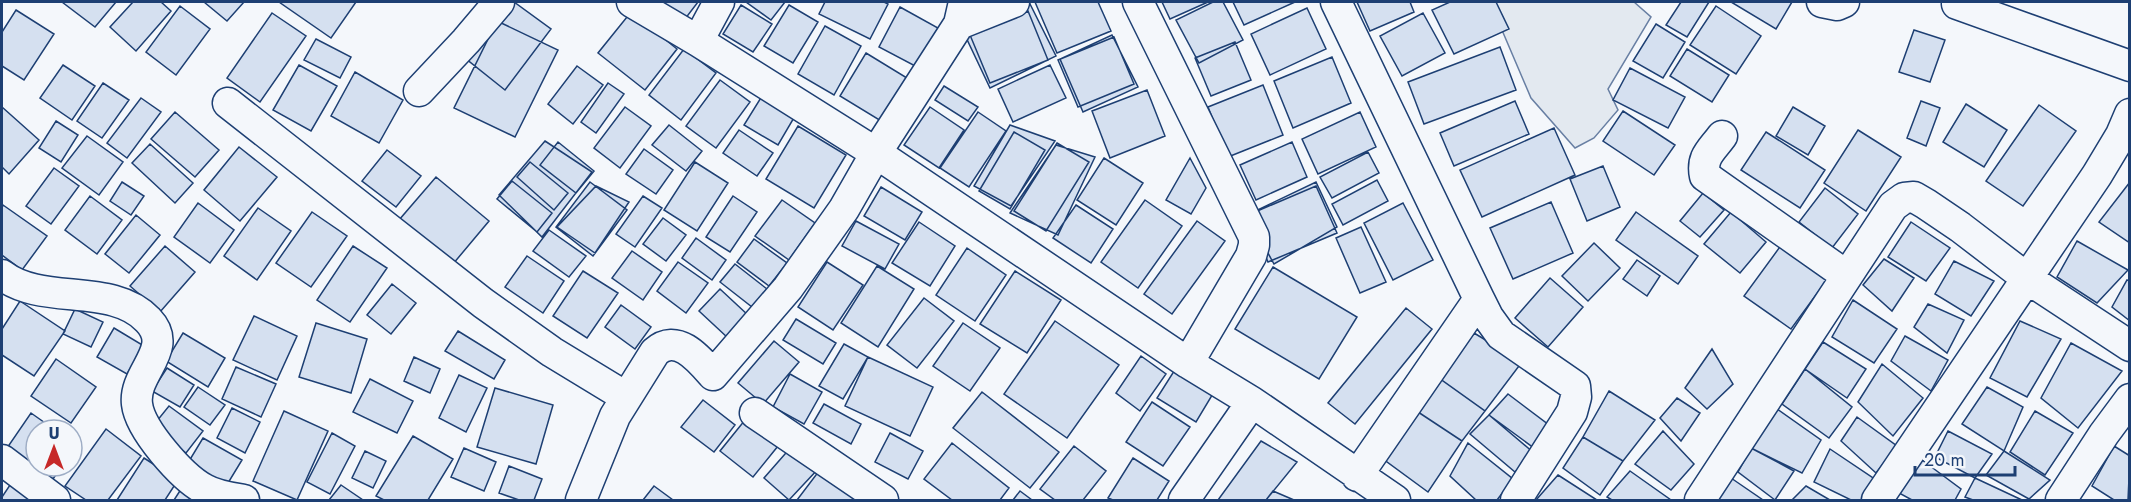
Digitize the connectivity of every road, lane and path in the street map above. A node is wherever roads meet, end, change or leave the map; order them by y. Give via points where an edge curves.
1 (499, 2) edge
2 (632, 2) edge
3 (719, 2) edge
4 (1014, 2) edge
5 (1138, 2) edge
6 (1336, 2) edge
7 (1822, 2) edge
8 (1844, 2) edge
9 (1957, 3) dead end
10 (961, 13) edge
11 (698, 41) junction
12 (2130, 66) edge
13 (419, 91) dead end
14 (228, 103) dead end
15 (2130, 114) edge
16 (1722, 136) dead end
17 (876, 153) junction
18 (2, 275) edge
19 (1847, 276) junction
20 (2028, 279) junction
21 (1479, 299) junction
22 (2130, 346) edge
23 (1188, 363) junction
24 (2130, 399) edge
25 (1252, 402) junction
26 (621, 405) junction
27 (755, 413) dead end
28 (2, 460) edge
29 (1357, 476) junction
30 (55, 501) edge
31 (244, 501) edge
32 (581, 501) edge
33 (883, 501) edge
34 (1184, 501) edge
35 (1395, 501) edge
36 (1516, 501) edge
37 (1700, 501) edge
38 (1877, 501) edge
39 (2061, 501) edge

1 - 13 street
2 - 11 street
3 - 11 street
4 - 10 street
5 - 23 street via 1254,237 1251,256
6 - 21 street
7 - 8 street
9 - 12 street
10 - 17 street
11 - 17 street
14 - 26 street via 483,303
15 - 20 street via 2112,152
16 - 19 street via 1705,157 1705,176
17 - 23 street
17 - 26 street via 844,209 788,288 713,375 696,356 670,343 655,352
18 - 31 street via 27,289 112,301 148,320 158,334 158,345 142,377 137,406 150,434 191,481 205,490
19 - 20 street via 1893,206 1904,198 1914,197
19 - 37 street
20 - 22 street
20 - 38 street
21 - 29 street
21 - 36 street via 1501,335 1575,386 1572,412
23 - 25 street
24 - 39 street
25 - 29 street
25 - 34 street
26 - 32 street
27 - 33 street
28 - 30 street
29 - 35 street

